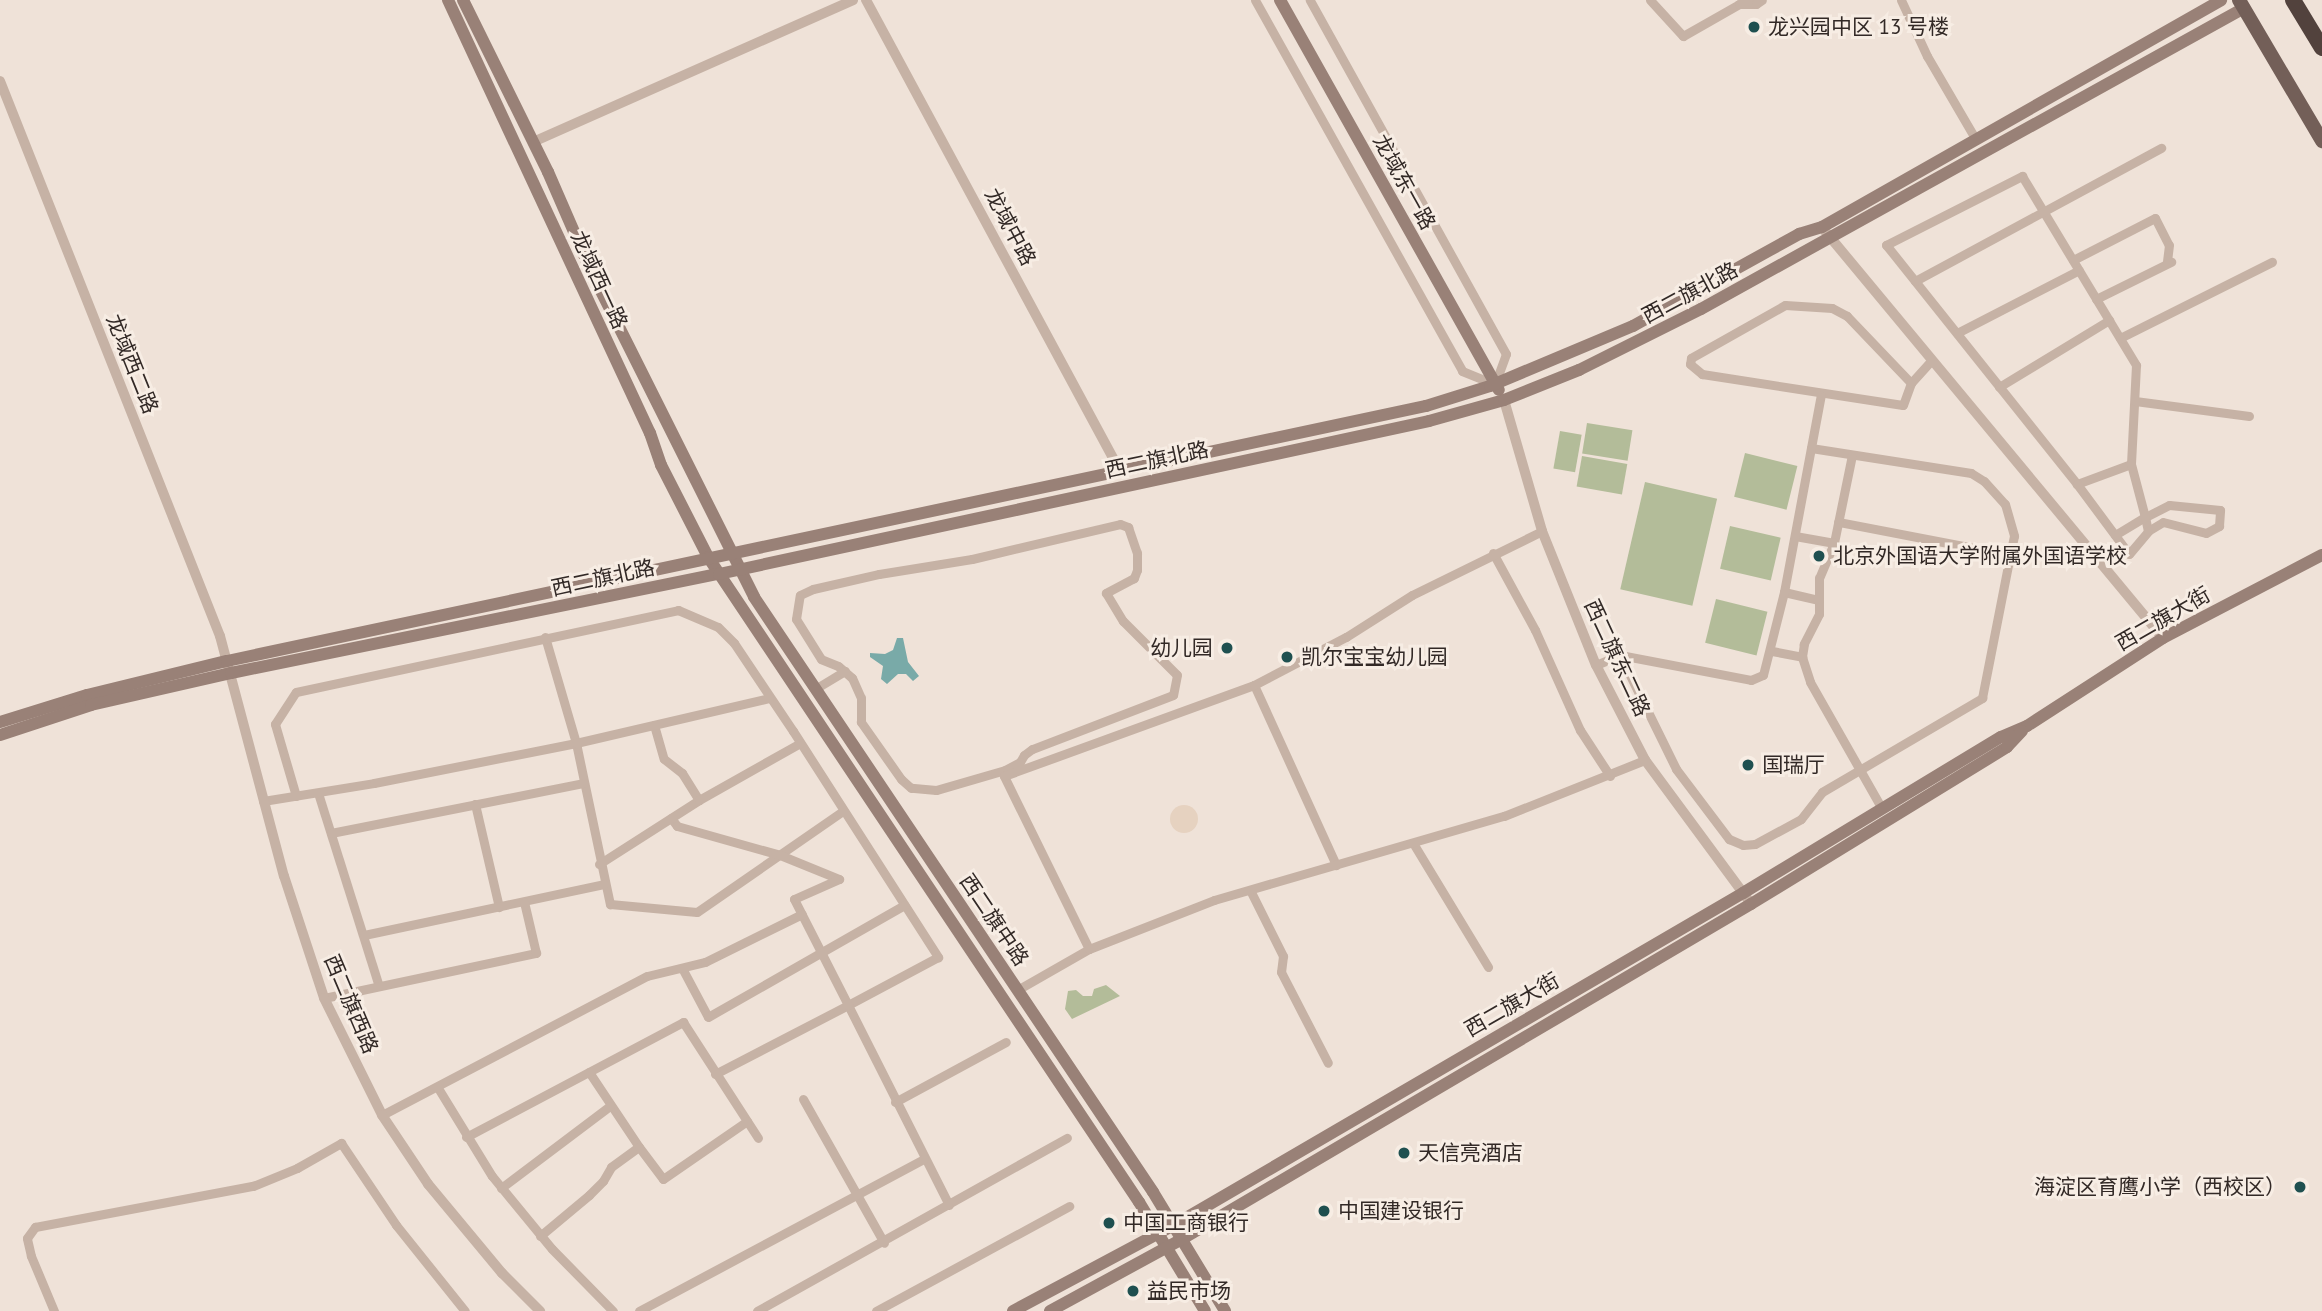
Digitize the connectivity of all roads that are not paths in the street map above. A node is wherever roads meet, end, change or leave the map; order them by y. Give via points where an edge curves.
1 (448, 0) edge
2 (464, 0) edge
3 (853, 0) edge
4 (866, 0) edge
5 (1255, 0) edge
6 (1280, 0) edge
7 (1310, 0) edge
8 (1650, 0) edge
9 (1762, 0) edge
10 (1901, 0) edge
11 (2221, 0) edge
12 (2293, 0) edge
13 (2241, 4) edge
14 (2322, 48) edge
15 (0, 81) edge
16 (1976, 139) junction
17 (2322, 141) edge
18 (533, 142) junction
19 (2161, 148) dead end
20 (2044, 211) junction
21 (1822, 227) junction
22 (1831, 238) junction
23 (2073, 260) junction
24 (2272, 262) dead end
25 (2079, 270) junction
26 (1915, 281) junction
27 (2096, 299) junction
28 (2109, 320) junction
29 (1957, 333) junction
30 (2120, 338) junction
31 (1932, 360) junction
32 (1911, 383) junction
33 (1495, 384) junction
34 (1999, 387) junction
35 (1821, 395) junction
36 (1504, 400) junction
37 (2135, 401) junction
38 (2249, 416) dead end
39 (1811, 449) junction
40 (1852, 455) junction
41 (2131, 464) junction
42 (1120, 471) junction
43 (2077, 484) junction
44 (2145, 517) junction
45 (1838, 522) junction
46 (1542, 531) junction
47 (2147, 531) junction
48 (2115, 535) junction
49 (1795, 536) junction
50 (1834, 543) junction
51 (731, 552) junction
52 (1493, 554) junction
53 (2010, 555) junction
54 (2322, 555) edge
55 (708, 557) junction
56 (740, 568) junction
57 (719, 574) junction
58 (1784, 592) junction
59 (1819, 600) junction
60 (545, 637) junction
61 (2163, 638) junction
62 (1772, 651) junction
63 (1620, 655) junction
64 (1802, 657) junction
65 (1596, 666) junction
66 (229, 667) junction
67 (845, 671) junction
68 (1254, 685) junction
69 (815, 689) junction
70 (769, 698) junction
71 (0, 722) edge
72 (654, 725) junction
73 (2027, 726) junction
74 (0, 735) edge
75 (576, 743) junction
76 (800, 743) junction
77 (1645, 760) junction
78 (1859, 772) junction
79 (1610, 776) junction
80 (584, 783) junction
81 (318, 793) junction
82 (296, 796) junction
83 (699, 800) junction
84 (263, 801) junction
85 (475, 804) junction
86 (1882, 809) junction
87 (843, 811) junction
88 (671, 818) junction
89 (331, 833) junction
90 (1413, 843) junction
91 (780, 855) junction
92 (599, 864) junction
93 (1336, 865) junction
94 (604, 884) junction
95 (1250, 890) junction
96 (1747, 899) junction
97 (524, 902) junction
98 (904, 905) junction
99 (499, 907) junction
100 (802, 914) junction
101 (364, 936) junction
102 (1089, 949) junction
103 (820, 951) junction
104 (1488, 967) dead end
105 (682, 968) junction
106 (379, 986) junction
107 (1017, 990) junction
108 (324, 998) junction
109 (848, 1005) junction
110 (1006, 1042) dead end
111 (1328, 1063) dead end
112 (589, 1072) junction
113 (715, 1074) junction
114 (438, 1088) junction
115 (803, 1099) dead end
116 (895, 1102) junction
117 (610, 1106) junction
118 (382, 1115) junction
119 (747, 1121) junction
120 (466, 1137) junction
121 (758, 1138) dead end
122 (1067, 1138) dead end
123 (639, 1147) junction
124 (924, 1159) junction
125 (501, 1188) junction
126 (857, 1195) junction
127 (949, 1205) junction
128 (1069, 1206) dead end
129 (1174, 1225) junction
130 (1158, 1233) junction
131 (541, 1236) junction
132 (1182, 1239) junction
133 (884, 1243) junction
134 (1167, 1247) junction
135 (54, 1311) edge
136 (465, 1311) edge
137 (540, 1311) edge
138 (613, 1311) edge
139 (639, 1311) edge
140 (757, 1311) edge
141 (876, 1311) edge
142 (1013, 1311) edge
143 (1050, 1311) edge
144 (1205, 1311) edge
145 (1225, 1311) edge

1 - 55 main road, 龙域西一路 via 661,465
2 - 18 main road, 龙域西一路
3 - 18 street
4 - 42 street, 龙域中路
5 - 33 street via 1462,371
6 - 33 main road, 龙域东一路
7 - 33 street via 1506,354
8 - 9 street via 1683,36 1740,4
10 - 16 street via 1927,56
11 - 16 main road, 西二旗北路
12 - 14 highway
13 - 17 main road
13 - 22 main road, 西二旗北路
15 - 66 street, 龙域西二路
16 - 21 main road, 西二旗北路
18 - 51 main road, 龙域西一路 via 591,271
19 - 20 street
20 - 23 street
20 - 26 street
20 - 26 street via 2022,176 1886,245
21 - 22 street
21 - 33 main road, 西二旗北路 via 1799,234 1633,326
22 - 31 street
22 - 36 main road, 西二旗北路 via 1643,340
23 - 25 street
23 - 27 street via 2155,218 2169,245 2169,262
24 - 30 street
25 - 27 street
25 - 29 street
26 - 29 street
27 - 28 street
28 - 30 street
28 - 34 street
29 - 34 street
30 - 37 street via 2136,365
31 - 32 street
31 - 61 street
32 - 35 street via 1903,405
32 - 35 street via 1847,316 1832,308 1785,305 1691,358 1690,364 1702,373
33 - 36 main road, 龙域东一路
33 - 42 main road, 西二旗北路 via 1426,406
34 - 43 street
35 - 39 street
36 - 46 street, 西二旗东二路
36 - 56 main road, 西二旗北路 via 1415,424
37 - 38 street
37 - 41 street
39 - 40 street
39 - 49 street
40 - 45 street
40 - 53 street via 1971,473 1984,481 2010,515 2014,536
41 - 43 street
41 - 44 street
42 - 51 main road, 西二旗北路
43 - 48 street
44 - 47 street
44 - 47 street via 2169,505 2220,510 2219,526 2206,533 2163,522
44 - 48 street
45 - 50 street
45 - 53 street
46 - 52 street
46 - 65 street, 西二旗东二路
47 - 48 street via 2129,554
49 - 50 street
49 - 58 street
50 - 59 street via 1820,574
51 - 55 main road, 西二旗北路
51 - 56 main road, 西二旗中路
52 - 68 street
52 - 79 street via 1535,631 1580,730
53 - 78 street via 1982,698
54 - 61 main road, 西二旗大街
55 - 57 main road, 龙域西一路
55 - 66 main road, 西二旗北路
56 - 57 main road, 西二旗北路
56 - 69 main road, 西二旗中路 via 776,633
57 - 66 main road, 西二旗北路
57 - 130 main road, 西二旗中路
58 - 59 street
58 - 62 street
59 - 64 street via 1818,618
60 - 70 street via 678,610 724,631
60 - 75 street
60 - 82 street via 296,692 275,724
61 - 73 main road, 西二旗大街
62 - 63 street via 1765,673 1755,680
62 - 64 street
63 - 65 street
63 - 78 street via 1676,769 1735,842 1750,845 1767,840 1801,819 1822,792
64 - 78 street via 1810,682
65 - 77 street, 西二旗东二路
66 - 71 main road, 西二旗北路 via 87,695
66 - 74 main road, 西二旗北路
66 - 84 street, 西二旗西路
67 - 67 street via 821,659 809,643 796,619 800,595 1120,524 1128,527 1138,570 1134,578 1106,593 1123,621 1177,675 1173,695 1167,698 1032,749 1005,770 928,790 906,785 861,722 861,698
67 - 69 street
68 - 93 street
68 - 102 street via 1004,776
69 - 107 main road, 西二旗中路
70 - 72 street
70 - 76 street
72 - 75 street
72 - 83 street via 664,760 682,772
73 - 86 main road, 西二旗大街
73 - 96 main road, 西二旗大街 via 2007,747
75 - 80 street
75 - 81 street
76 - 83 street
76 - 87 street
77 - 79 street
77 - 96 street, 西二旗东二路
78 - 86 street
79 - 90 street via 1504,816
80 - 85 street
80 - 92 street
81 - 82 street
81 - 89 street
82 - 84 street
83 - 88 street
84 - 108 street, 西二旗西路 via 299,930
85 - 89 street
85 - 99 street
86 - 96 main road, 西二旗大街
87 - 91 street
87 - 98 street
88 - 91 street via 677,826
88 - 92 street
89 - 101 street
90 - 93 street
90 - 104 street
91 - 94 street via 697,912 610,904
91 - 100 street via 839,879 794,900
92 - 94 street
93 - 95 street
94 - 97 street
95 - 102 street
95 - 111 street via 1283,956 1281,972
96 - 129 main road, 西二旗大街
96 - 132 main road, 西二旗大街
97 - 99 street
97 - 106 street via 536,953
98 - 103 street
98 - 109 street via 938,957
99 - 101 street
100 - 103 street
100 - 105 street via 705,962
101 - 106 street
102 - 107 street
103 - 105 street via 708,1017
103 - 109 street
105 - 114 street via 647,976
106 - 108 street
107 - 129 main road, 西二旗中路
108 - 118 street, 西二旗西路
109 - 113 street
109 - 116 street
110 - 116 street
112 - 113 street via 683,1022
112 - 117 street
112 - 120 street
113 - 119 street
114 - 118 street
114 - 120 street
115 - 126 street
116 - 124 street
117 - 123 street
117 - 125 street
118 - 137 street, 西二旗西路 via 458,1223
119 - 121 street
119 - 123 street via 663,1179
120 - 125 street
122 - 127 street
123 - 131 street via 611,1167 589,1195
124 - 126 street
124 - 127 street
125 - 131 street
126 - 133 street
126 - 139 street
127 - 133 street
128 - 141 street
129 - 130 main road, 西二旗大街
129 - 132 main road, 西二旗中路
130 - 134 main road, 西二旗中路
130 - 142 main road, 西二旗大街
131 - 138 street
132 - 134 main road, 西二旗大街
132 - 145 main road, 西二旗中路
133 - 140 street
134 - 143 main road, 西二旗大街
134 - 144 main road, 西二旗中路
135 - 136 street via 31,1256 27,1238 35,1227 253,1186 298,1168 341,1143 396,1225

